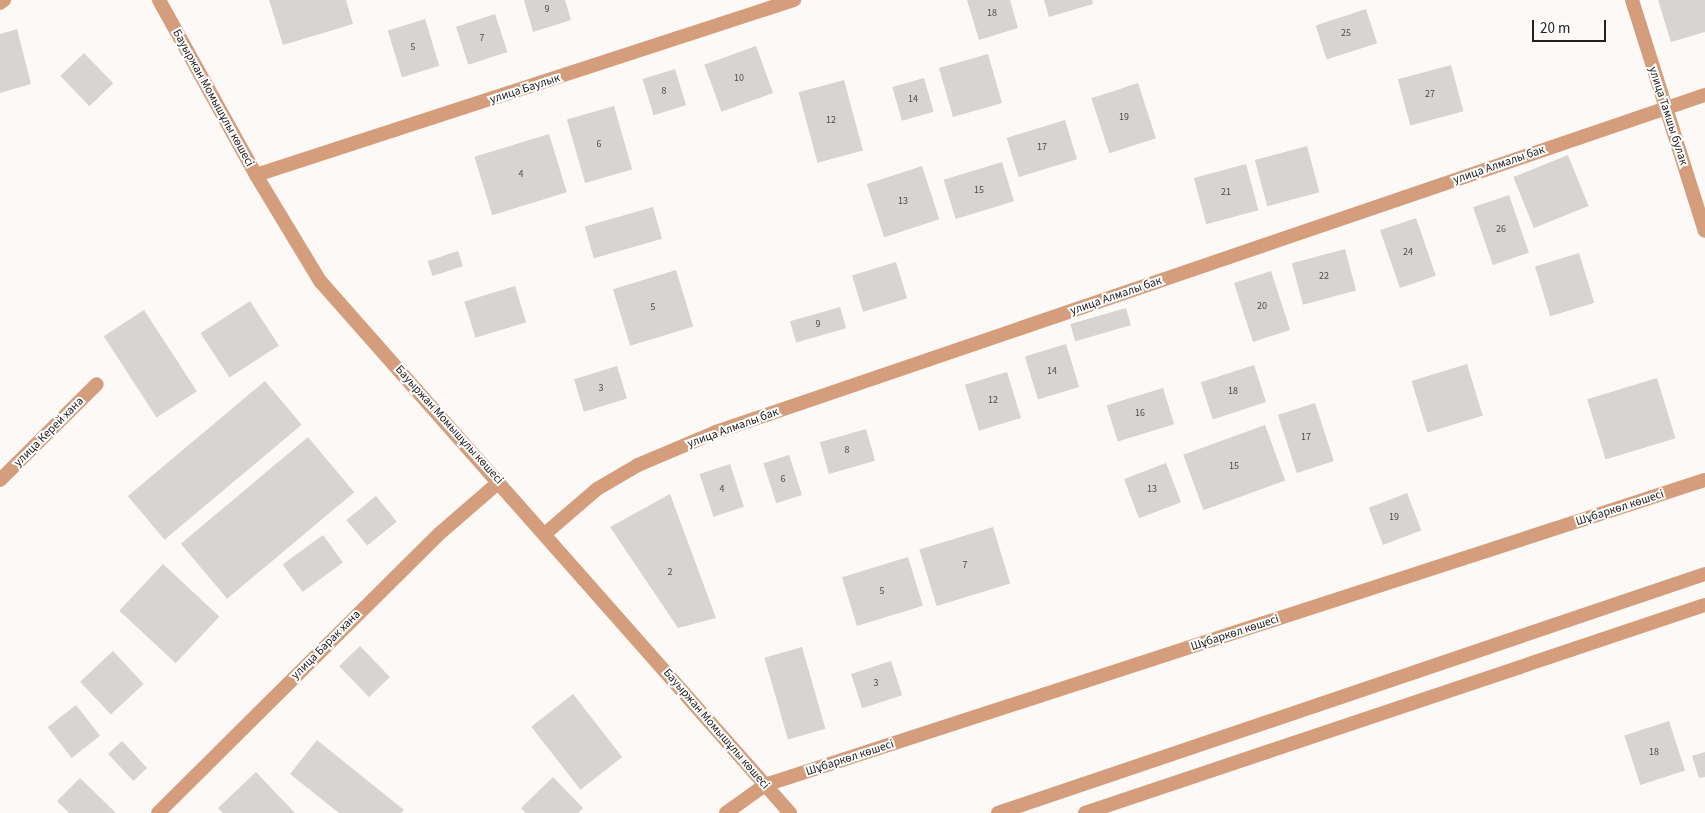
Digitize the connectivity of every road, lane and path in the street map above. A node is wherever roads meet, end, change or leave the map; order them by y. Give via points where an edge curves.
1 (4, 0) edge
2 (159, 0) edge
3 (794, 0) edge
4 (1632, 0) edge
5 (0, 3) edge
6 (1705, 95) edge
7 (1665, 108) junction
8 (256, 175) junction
9 (1705, 231) edge
10 (97, 384) dead end
11 (0, 480) edge
12 (1705, 480) edge
13 (499, 482) junction
14 (546, 534) junction
15 (1705, 574) edge
16 (1705, 605) edge
17 (765, 785) junction
18 (788, 811) edge
19 (158, 813) edge
20 (726, 813) edge
21 (804, 813) edge
22 (998, 813) edge
23 (1085, 813) edge

1 - 5 street
2 - 8 street, Бауыржан Момышұлы көшесі
3 - 8 street, улица Баулык
4 - 7 street, улица Тамшы булак
6 - 7 street, улица Алмалы бак
7 - 9 street, улица Тамшы булак
7 - 14 street, улица Алмалы бак via 716,432 638,465 597,488
8 - 13 street, Бауыржан Момышұлы көшесі via 320,281
10 - 11 street, улица Керей хана
12 - 17 street, Шұбаркөл көшесі
13 - 14 street, Бауыржан Момышұлы көшесі
13 - 19 street, улица Барак хана via 439,534
14 - 17 street, Бауыржан Момышұлы көшесі
15 - 22 street
16 - 23 street
17 - 18 street, Бауыржан Момышұлы көшесі
17 - 20 street, Шұбаркөл көшесі
18 - 21 street

